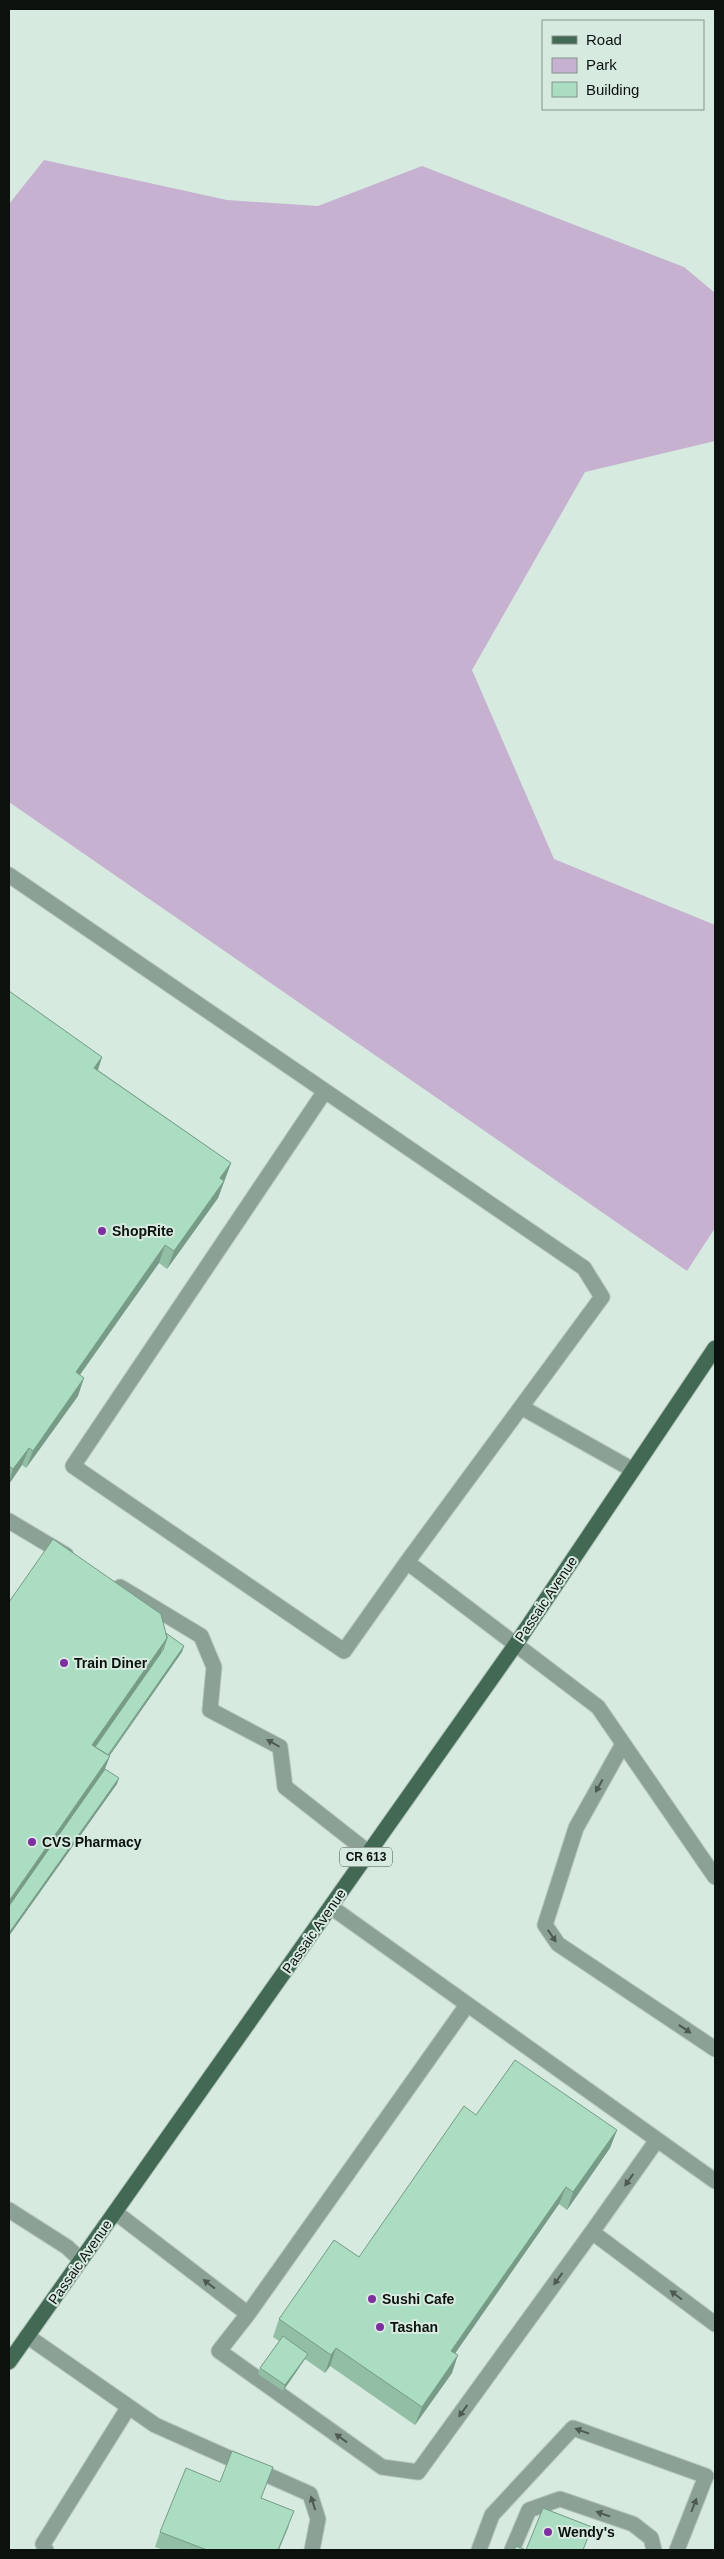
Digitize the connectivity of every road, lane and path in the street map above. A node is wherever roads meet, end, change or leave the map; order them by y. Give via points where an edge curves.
1 (9, 875) edge
2 (325, 1091) junction
3 (715, 1348) edge
4 (521, 1407) junction
5 (633, 1470) junction
6 (9, 1521) edge
7 (77, 1562) edge
8 (407, 1562) junction
9 (110, 1581) edge
10 (516, 1644) junction
11 (623, 1744) junction
12 (369, 1853) junction
13 (715, 1877) edge
14 (330, 1907) junction
15 (467, 2004) junction
16 (715, 2050) edge
17 (657, 2140) junction
18 (715, 2181) edge
19 (9, 2210) edge
20 (115, 2212) junction
21 (592, 2232) junction
22 (81, 2260) junction
23 (248, 2314) junction
24 (715, 2324) edge
25 (27, 2336) junction
26 (9, 2362) edge
27 (128, 2408) junction
28 (710, 2478) edge
29 (46, 2550) edge
30 (312, 2550) edge
31 (479, 2550) edge
32 (512, 2550) edge
33 (654, 2550) edge
34 (677, 2550) edge

1 - 2 lane
2 - 4 lane via 584,1268 602,1296
2 - 8 lane via 73,1466 344,1651
3 - 5 main road, Passaic Avenue / CR 613
4 - 5 lane
4 - 8 lane
5 - 10 main road, Passaic Avenue / CR 613
6 - 7 lane
8 - 10 lane
12 -> 9 lane via 285,1787 280,1747 210,1710 214,1667 201,1636
10 - 11 lane via 598,1707
10 - 12 main road, Passaic Avenue / CR 613
11 - 13 lane
11 -> 16 lane via 576,1828 545,1926 558,1944
12 - 14 main road, Passaic Avenue / CR 613
14 - 15 lane
14 - 20 main road, Passaic Avenue / CR 613
15 - 17 lane
15 - 23 lane
17 - 18 lane
17 -> 21 lane
19 - 22 lane via 67,2247
20 - 22 main road, Passaic Avenue / CR 613
23 -> 20 lane
21 -> 23 lane via 418,2472 382,2468 219,2351
24 -> 21 lane
22 - 25 main road, Passaic Avenue / CR 613
25 - 26 main road, Passaic Avenue / CR 613
25 - 27 lane
27 - 29 lane via 43,2544
30 -> 27 lane via 318,2519 310,2494 155,2425
28 -> 31 lane via 574,2428 492,2515
34 -> 28 lane
33 -> 32 lane via 650,2538 633,2524 560,2499 528,2510

